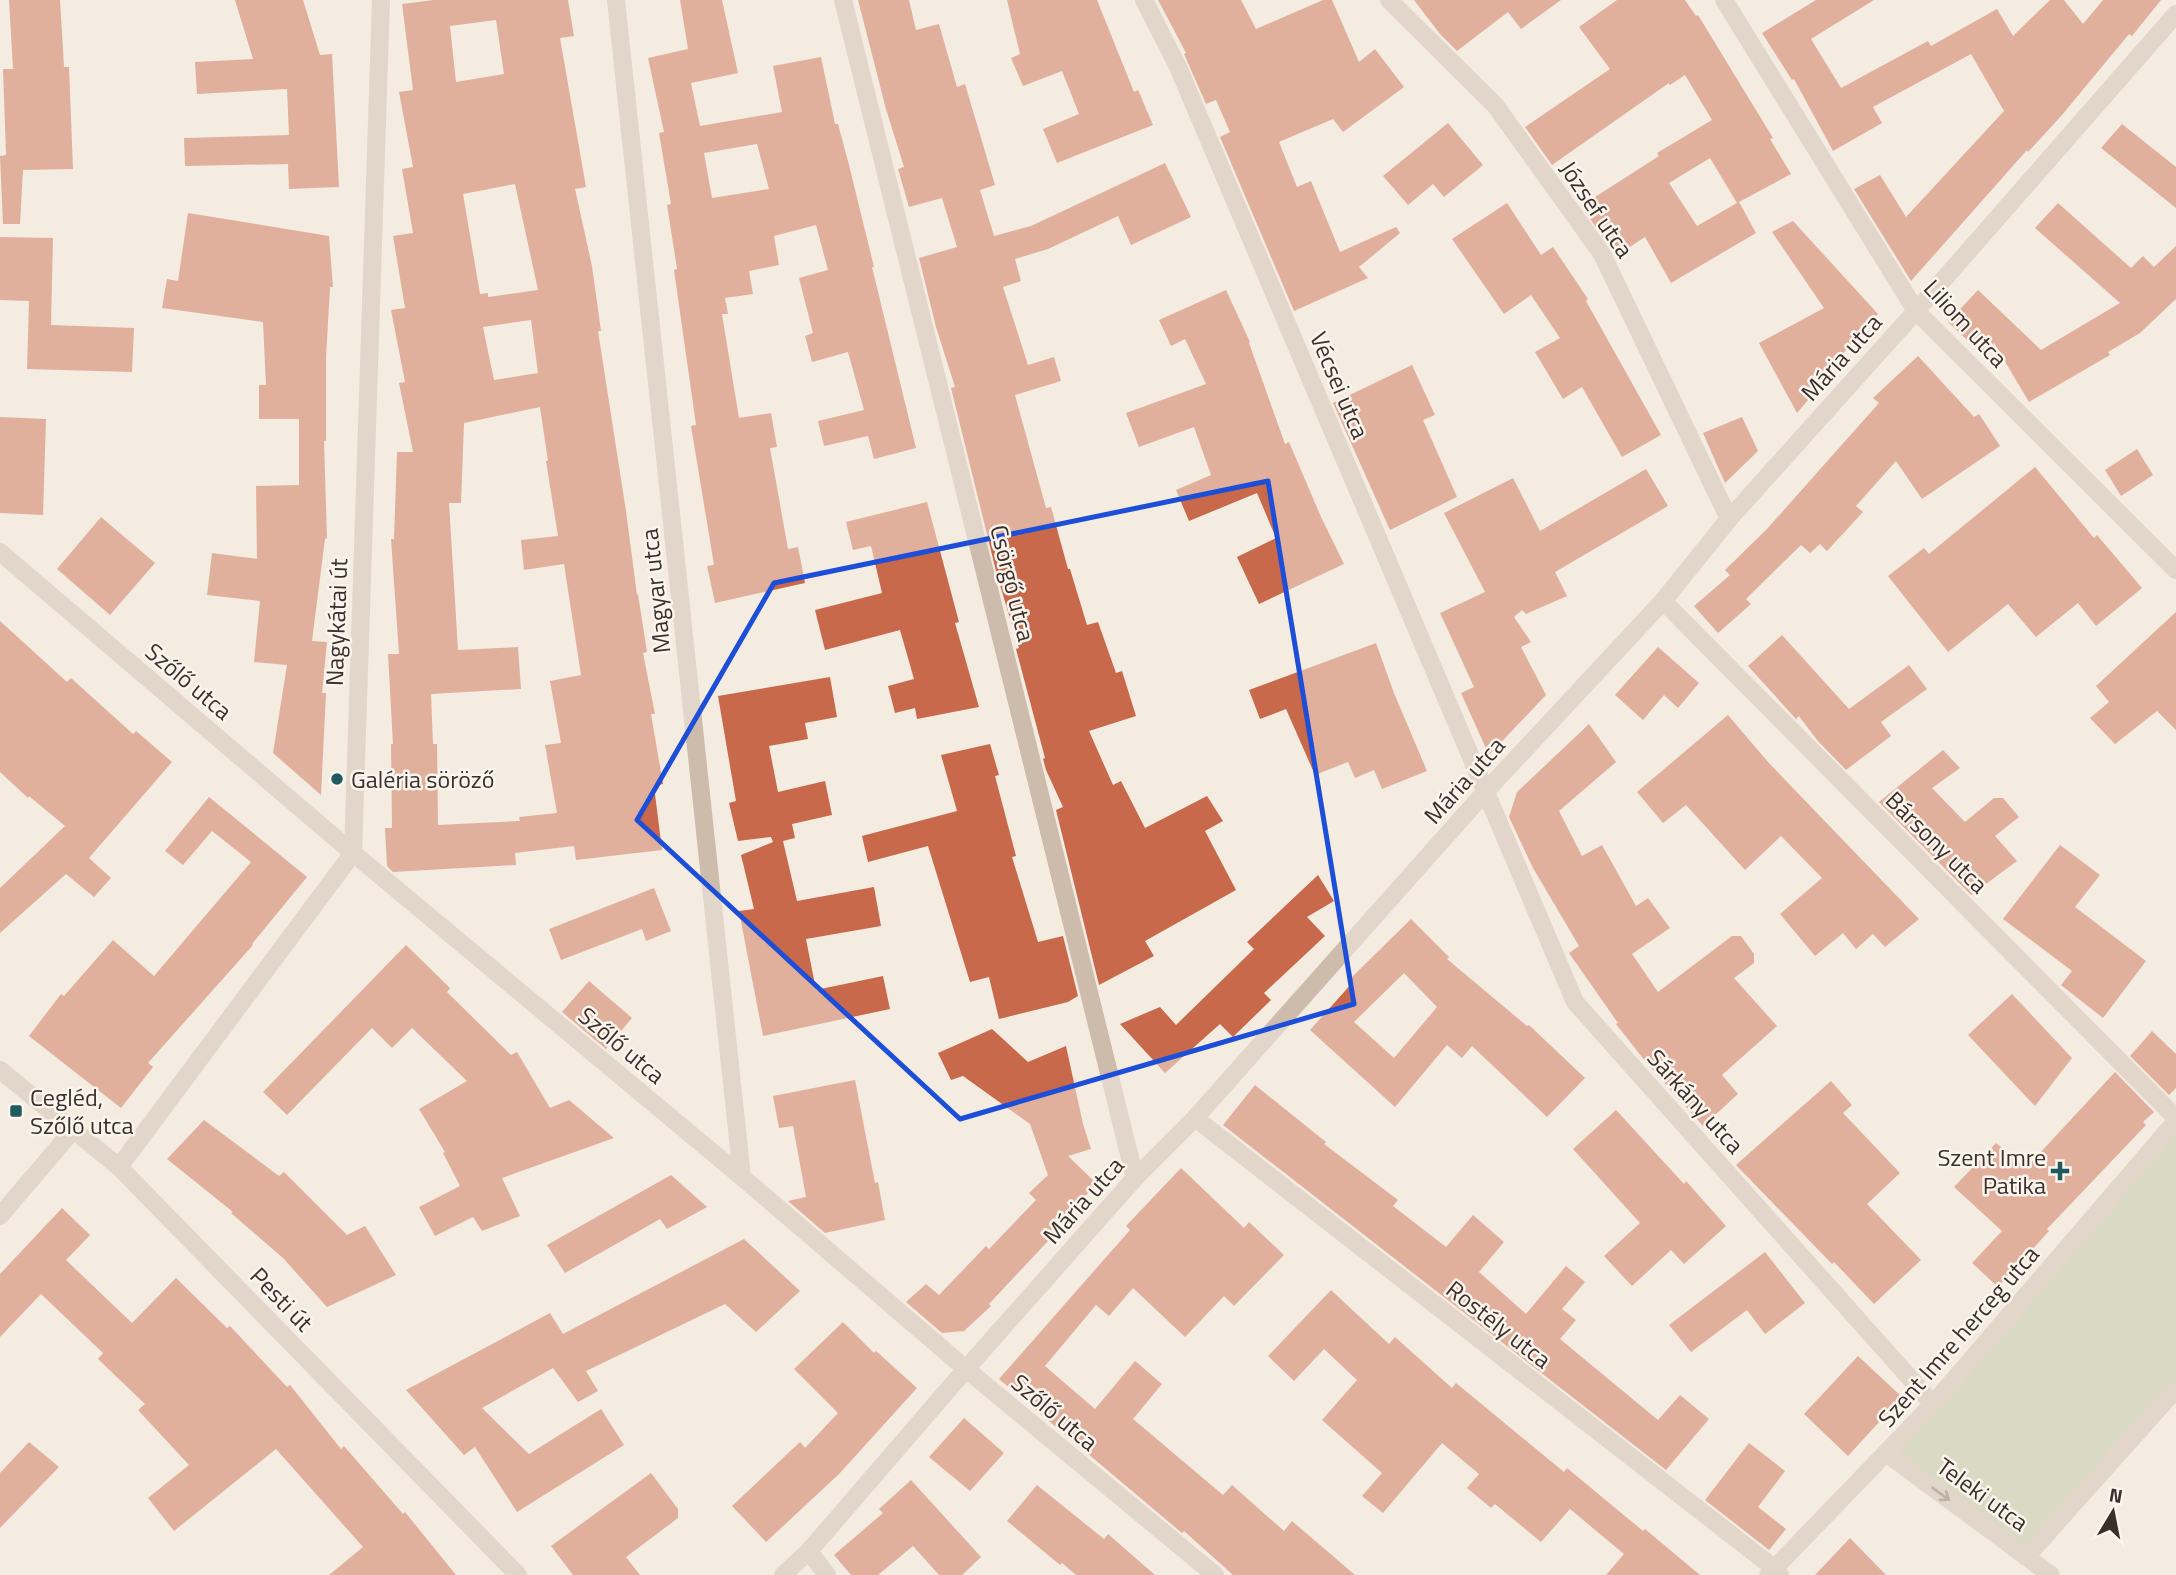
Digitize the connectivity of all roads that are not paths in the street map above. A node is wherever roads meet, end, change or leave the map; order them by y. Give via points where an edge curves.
1 (381, 0) edge
2 (617, 0) edge
3 (843, 0) edge
4 (1144, 0) edge
5 (1389, 0) edge
6 (1724, 0) edge
7 (2176, 14) edge
8 (1916, 311) junction
9 (1729, 519) junction
10 (0, 552) edge
11 (2174, 564) edge
12 (1663, 601) junction
13 (1486, 791) junction
14 (353, 853) junction
15 (0, 1070) edge
16 (1195, 1118) junction
17 (2176, 1119) edge
18 (74, 1129) junction
19 (119, 1167) junction
20 (742, 1177) junction
21 (1135, 1178) junction
22 (0, 1216) edge
23 (966, 1369) junction
24 (2176, 1389) edge
25 (1933, 1404) junction
26 (1886, 1453) junction
27 (809, 1551) junction
28 (2026, 1557) junction
29 (1774, 1573) edge
30 (518, 1575) edge
31 (783, 1575) edge
32 (827, 1575) edge
33 (1215, 1575) edge
34 (2051, 1575) edge

1 - 14 street, Nagykátai út
2 - 20 street, Magyar utca
3 - 21 street, Csörgő utca
4 - 13 street, Vécsei utca via 1178,67
5 - 9 street, József utca via 1495,105 1602,254
6 - 8 street, Liliom utca
7 - 8 street, Mária utca
8 - 9 street, Mária utca
8 - 11 street, Liliom utca
9 - 12 street, Mária utca
10 - 14 street, Szőlő utca
12 - 13 street, Mária utca
12 - 17 street, Bársony utca
13 - 16 street, Mária utca
13 - 25 street, Sárkány utca via 1575,1002
14 - 19 street
14 - 20 street, Szőlő utca
15 - 18 street, Pesti út
16 - 21 street, Mária utca
16 - 29 street, Rostély utca
17 - 25 street, Szent Imre herceg utca
18 - 19 street, Pesti út
18 - 22 street
19 - 30 street, Pesti út
20 - 23 street, Szőlő utca
21 - 23 street, Mária utca
23 - 27 street, Mária utca
23 - 33 street, Szőlő utca
24 - 28 street
25 - 26 street, Szent Imre herceg utca
26 -> 28 street, Teleki utca
26 - 29 street, Szent Imre herceg utca
27 - 31 street, Mária utca
27 - 32 street
28 - 34 street, Teleki utca

